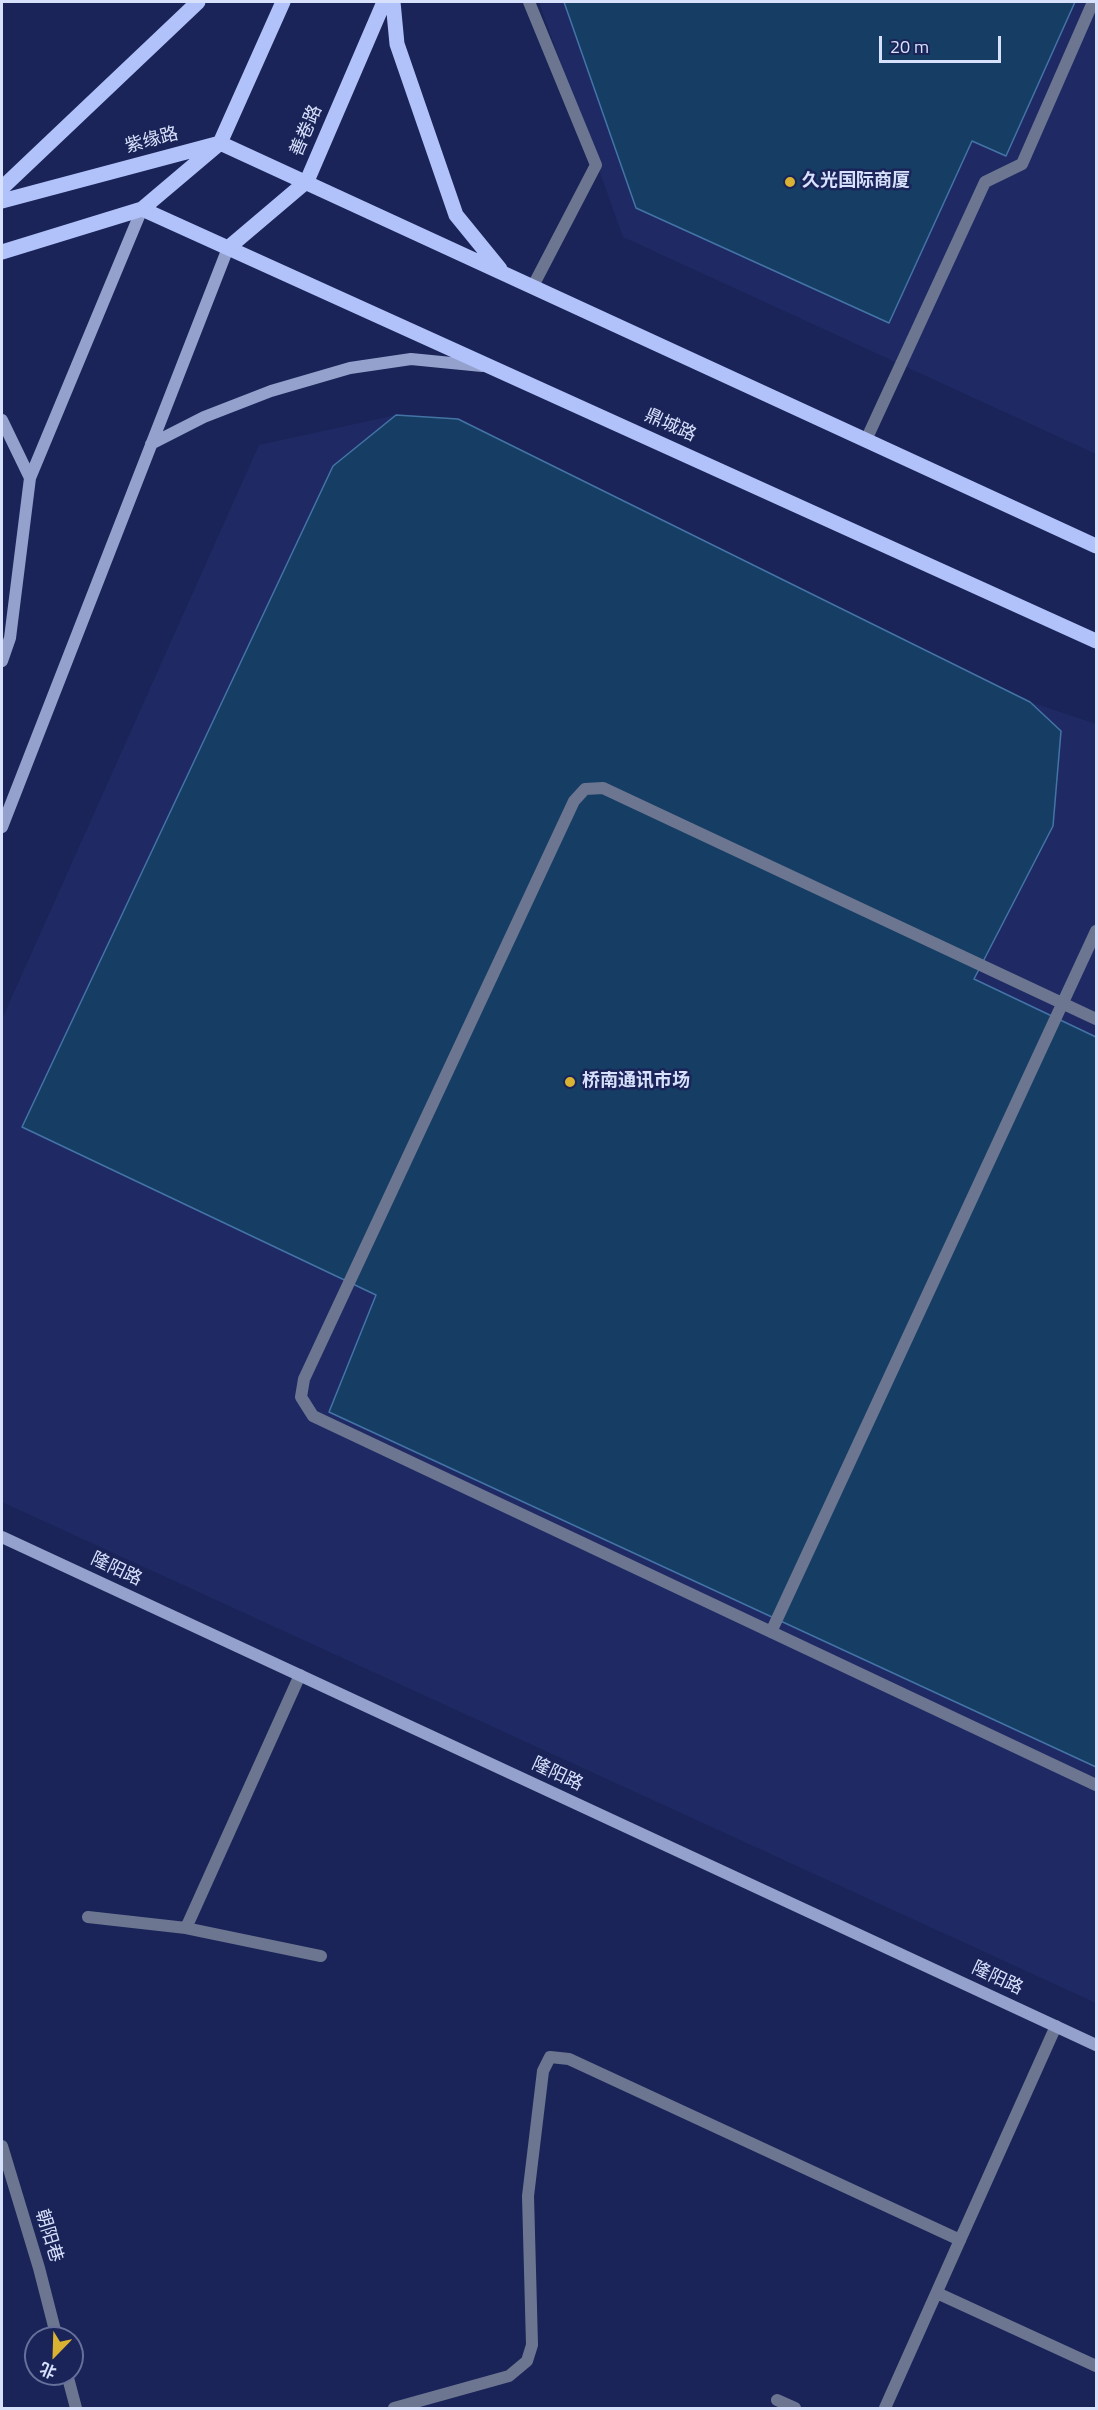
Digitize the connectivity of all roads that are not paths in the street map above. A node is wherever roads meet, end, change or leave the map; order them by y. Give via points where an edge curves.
1 (198, 2) edge
2 (283, 2) edge
3 (384, 2) edge
4 (393, 2) edge
5 (529, 2) edge
6 (1093, 2) edge
7 (220, 143) junction
8 (307, 182) junction
9 (2, 188) edge
10 (2, 201) edge
11 (141, 209) junction
12 (228, 248) junction
13 (2, 252) edge
14 (502, 272) junction
15 (533, 286) junction
16 (491, 366) junction
17 (2, 420) edge
18 (866, 440) junction
19 (151, 444) junction
20 (30, 478) junction
21 (1096, 546) edge
22 (1096, 641) edge
23 (2, 661) edge
24 (2, 826) edge
25 (1096, 931) edge
26 (1063, 1003) junction
27 (1096, 1019) edge
28 (2, 1537) edge
29 (771, 1632) junction
30 (300, 1675) junction
31 (1096, 1785) edge
32 (88, 1917) dead end
33 (186, 1928) junction
34 (321, 1956) dead end
35 (1056, 2026) junction
36 (1096, 2045) edge
37 (2, 2146) edge
38 (960, 2240) junction
39 (937, 2293) junction
40 (54, 2326) edge
41 (1096, 2366) edge
42 (70, 2386) edge
43 (777, 2400) dead end
44 (75, 2409) edge
45 (394, 2409) edge
46 (795, 2409) edge
47 (885, 2409) edge

1 - 9 main road
2 - 7 main road
3 - 8 main road, 善卷路
4 - 14 main road via 397,44 456,215
5 - 15 street via 596,165
6 - 18 street via 1022,164 985,182
7 - 8 main road
7 - 10 main road, 紫缘路
7 - 11 main road
8 - 12 main road, 善卷路
8 - 14 main road
11 - 12 main road
11 - 13 main road
11 - 20 main road
12 - 16 main road, 鼎城路
12 - 19 main road
14 - 15 main road
15 - 18 main road
16 - 19 main road via 411,358 350,368 271,391 204,417
16 - 22 main road, 鼎城路
17 - 20 main road
18 - 21 main road
19 - 24 main road
20 - 23 main road via 10,639
25 - 26 street
26 - 27 street
26 - 29 street
26 - 29 street via 603,788 585,789 574,801 309,1368 301,1397 313,1416
28 - 30 main road, 隆阳路
29 - 31 street
30 - 33 street
30 - 35 main road, 隆阳路
32 - 33 street
33 - 34 street
35 - 36 main road, 隆阳路
35 - 38 street
37 - 40 street, 朝阳巷
38 - 39 street
38 - 45 street via 569,2060 550,2057 543,2071 528,2196 532,2345 527,2361 509,2376
39 - 41 street
39 - 47 street
42 - 44 street
43 - 46 street

